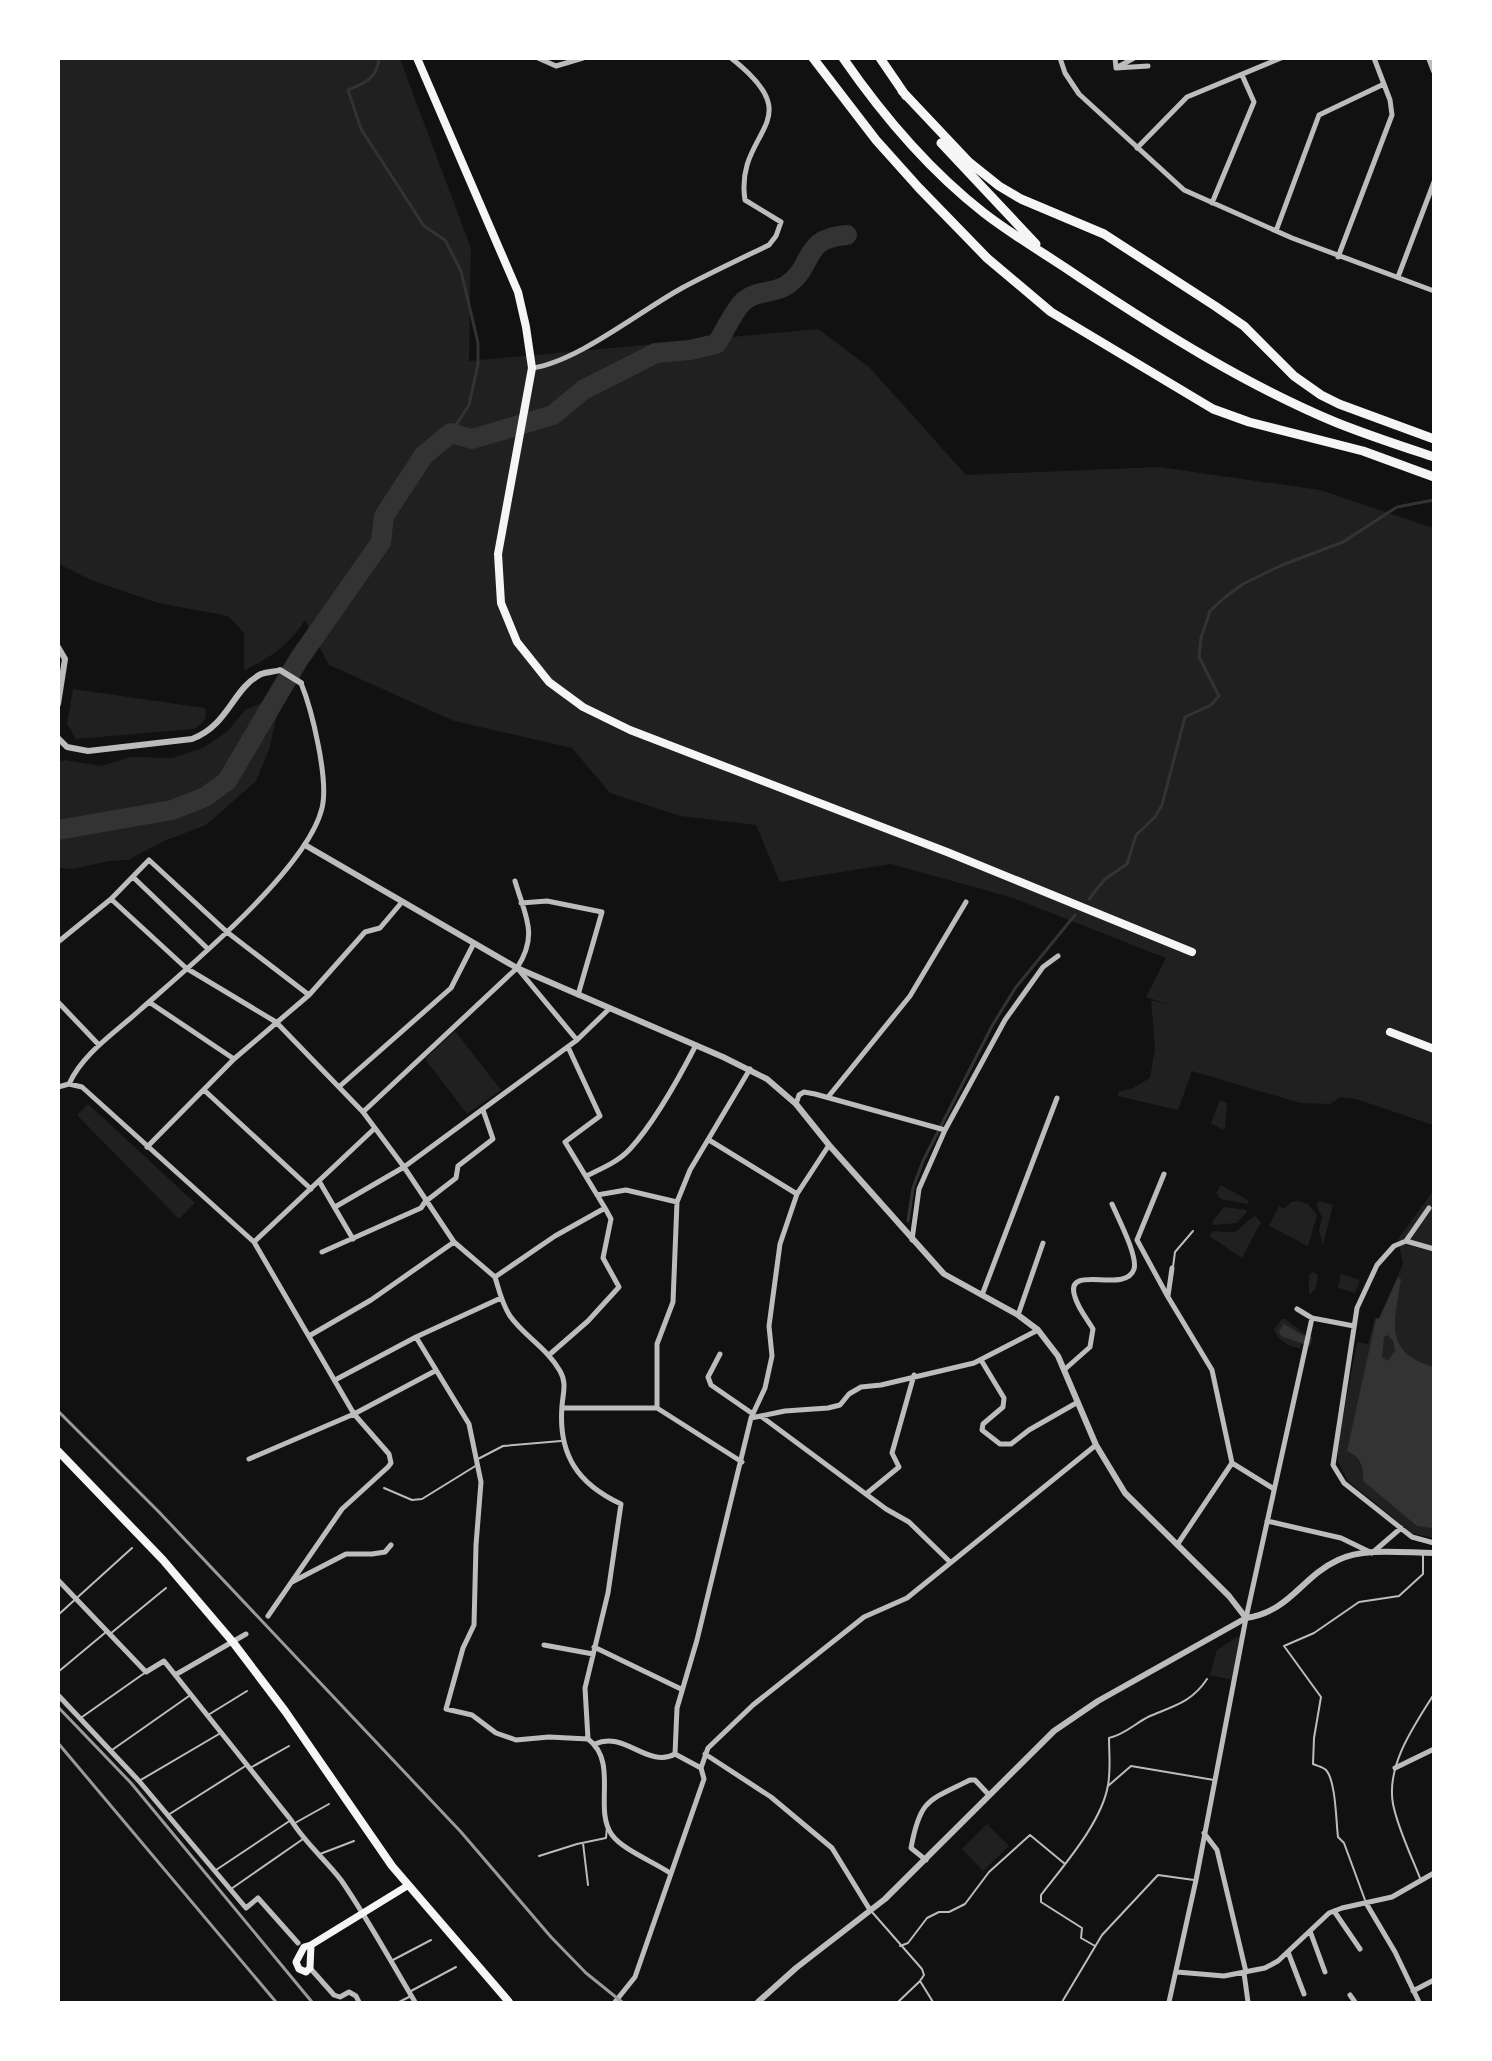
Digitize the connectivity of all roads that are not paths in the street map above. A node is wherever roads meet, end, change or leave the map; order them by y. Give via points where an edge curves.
1 (417, 58) edge
2 (538, 58) edge
3 (584, 58) edge
4 (731, 58) edge
5 (813, 58) edge
6 (843, 58) edge
7 (880, 58) edge
8 (1060, 58) edge
9 (1115, 58) edge
10 (1134, 58) edge
11 (1281, 58) edge
12 (1374, 58) edge
13 (1429, 58) edge
14 (1148, 66) dead end
15 (1116, 69) junction
16 (1434, 71) edge
17 (1242, 75) junction
18 (1384, 84) junction
19 (902, 91) junction
20 (1137, 148) junction
21 (1434, 182) edge
22 (1212, 203) junction
23 (1276, 231) junction
24 (1338, 257) junction
25 (1068, 269) junction
26 (1398, 277) junction
27 (1434, 291) edge
28 (532, 368) junction
29 (1434, 439) edge
30 (1434, 457) edge
31 (1434, 477) edge
32 (58, 647) edge
33 (301, 683) joint
34 (58, 704) edge
35 (58, 738) edge
36 (305, 845) junction
37 (133, 877) junction
38 (515, 880) dead end
39 (111, 899) junction
40 (402, 902) junction
41 (966, 902) dead end
42 (521, 903) junction
43 (227, 932) junction
44 (58, 942) edge
45 (474, 944) junction
46 (208, 949) junction
47 (1192, 952) dead end
48 (1058, 956) dead end
49 (186, 968) junction
50 (517, 968) junction
51 (309, 995) junction
52 (578, 995) junction
53 (58, 1002) edge
54 (149, 1002) junction
55 (609, 1009) junction
56 (276, 1022) junction
57 (1390, 1032) dead end
58 (577, 1040) junction
59 (99, 1045) junction
60 (696, 1045) junction
61 (568, 1047) junction
62 (1434, 1049) edge
63 (234, 1059) junction
64 (750, 1069) junction
65 (69, 1084) junction
66 (340, 1086) junction
67 (58, 1087) edge
68 (204, 1090) junction
69 (828, 1097) junction
70 (1057, 1098) dead end
71 (796, 1104) junction
72 (483, 1110) junction
73 (363, 1112) junction
74 (375, 1128) junction
75 (944, 1129) junction
76 (709, 1140) junction
77 (829, 1145) junction
78 (147, 1147) junction
79 (404, 1167) junction
80 (1164, 1174) dead end
81 (586, 1176) junction
82 (319, 1181) junction
83 (311, 1189) junction
84 (797, 1194) junction
85 (597, 1195) junction
86 (425, 1202) junction
87 (677, 1202) junction
88 (1112, 1204) dead end
89 (334, 1207) junction
90 (605, 1208) junction
91 (1429, 1208) dead end
92 (1193, 1231) dead end
93 (353, 1239) junction
94 (912, 1240) junction
95 (1406, 1241) junction
96 (254, 1242) junction
97 (454, 1242) junction
98 (1043, 1243) dead end
99 (1434, 1249) edge
100 (322, 1252) dead end
101 (1172, 1268) joint
102 (495, 1277) junction
103 (982, 1295) junction
104 (1168, 1297) junction
105 (501, 1298) junction
106 (1297, 1309) dead end
107 (1017, 1315) junction
108 (1312, 1318) junction
109 (1354, 1326) junction
110 (1038, 1330) junction
111 (309, 1336) junction
112 (416, 1338) junction
113 (720, 1354) dead end
114 (549, 1355) junction
115 (981, 1360) junction
116 (1064, 1370) junction
117 (435, 1371) junction
118 (914, 1376) junction
119 (335, 1380) junction
120 (1078, 1402) junction
121 (562, 1407) junction
122 (657, 1408) junction
123 (354, 1414) junction
124 (752, 1416) junction
125 (762, 1417) junction
126 (561, 1441) junction
127 (1096, 1445) junction
128 (58, 1451) edge
129 (249, 1459) dead end
130 (476, 1462) junction
131 (742, 1462) junction
132 (1232, 1463) junction
133 (384, 1488) dead end
134 (1274, 1489) junction
135 (866, 1494) junction
136 (1267, 1521) junction
137 (1401, 1528) junction
138 (1434, 1543) edge
139 (391, 1545) dead end
140 (1177, 1545) junction
141 (132, 1548) dead end
142 (1372, 1553) junction
143 (1423, 1553) junction
144 (1434, 1553) edge
145 (950, 1562) junction
146 (58, 1580) edge
147 (290, 1583) junction
148 (166, 1588) dead end
149 (76, 1599) junction
150 (58, 1615) edge
151 (268, 1616) dead end
152 (1246, 1618) junction
153 (108, 1633) junction
154 (246, 1634) dead end
155 (232, 1641) junction
156 (544, 1645) dead end
157 (594, 1651) junction
158 (58, 1672) edge
159 (146, 1672) junction
160 (175, 1675) junction
161 (1207, 1679) dead end
162 (681, 1689) junction
163 (247, 1691) dead end
164 (192, 1694) junction
165 (1434, 1694) edge
166 (58, 1695) edge
167 (208, 1715) junction
168 (82, 1718) junction
169 (221, 1732) junction
170 (588, 1739) junction
171 (595, 1744) junction
172 (289, 1746) dead end
173 (1434, 1749) edge
174 (112, 1750) junction
175 (675, 1754) junction
176 (705, 1754) junction
177 (248, 1767) junction
178 (701, 1768) junction
179 (1395, 1768) junction
180 (1214, 1780) junction
181 (139, 1781) junction
182 (1108, 1786) junction
183 (989, 1795) junction
184 (329, 1804) dead end
185 (168, 1815) junction
186 (292, 1822) junction
187 (607, 1826) junction
188 (1204, 1833) junction
189 (303, 1839) junction
190 (354, 1840) dead end
191 (583, 1843) junction
192 (320, 1854) junction
193 (539, 1856) dead end
194 (926, 1860) junction
195 (1065, 1864) junction
196 (215, 1870) junction
197 (670, 1873) junction
198 (1434, 1873) edge
199 (1196, 1880) junction
200 (1421, 1881) junction
201 (407, 1886) junction
202 (588, 1886) dead end
203 (231, 1889) junction
204 (1366, 1903) junction
205 (870, 1910) junction
206 (1334, 1911) junction
207 (363, 1914) junction
208 (1310, 1931) junction
209 (431, 1940) dead end
210 (298, 1943) dead end
211 (311, 1945) junction
212 (900, 1946) junction
213 (1095, 1946) junction
214 (1360, 1949) dead end
215 (1288, 1952) junction
216 (391, 1961) junction
217 (456, 1967) dead end
218 (310, 1968) junction
219 (1177, 1972) junction
220 (1325, 1972) dead end
221 (1245, 1973) junction
222 (1434, 1980) edge
223 (920, 1981) junction
224 (1413, 1991) junction
225 (410, 1994) junction
226 (1304, 1994) dead end
227 (1350, 1995) dead end
228 (359, 2002) edge
229 (399, 2002) edge
230 (415, 2002) edge
231 (509, 2002) edge
232 (615, 2002) edge
233 (758, 2002) edge
234 (898, 2002) edge
235 (933, 2002) edge
236 (1062, 2002) edge
237 (1169, 2002) edge
238 (1248, 2002) edge
239 (1355, 2002) edge
240 (1419, 2002) edge

1 - 28 main road via 518,292
2 - 3 street via 556,66
4 - 28 street via 767,94 771,113 746,165 743,186 745,200 781,222 777,236 769,245 682,288 548,366
5 - 31 highway via 919,188 995,265 1050,312 1213,409 1363,451
6 - 25 highway via 903,136 943,178 984,212
7 - 19 highway
8 - 20 street via 1079,93
9 - 15 street
10 - 15 street
11 - 17 street
12 - 18 street
13 - 16 street
14 - 15 street
17 - 20 street via 1187,97
17 - 22 street via 1254,102
18 - 23 street via 1319,115
18 - 24 street via 1392,115
19 - 25 highway via 990,198 1026,235
19 - 29 highway via 969,162 999,186 1104,234 1230,316 1305,384 1339,404
20 - 22 street via 1184,190
21 - 26 street
22 - 23 street
23 - 24 street
24 - 26 street
25 - 30 highway via 1144,321 1269,390 1336,422
26 - 27 street
28 - 47 main road via 498,554 501,603 517,642 549,682 583,707 630,730
32 - 34 street via 65,659
33 - 35 street via 280,670 261,674 220,722 192,739 88,752 67,747
33 - 36 street via 324,777 322,808
36 - 40 street
36 - 43 street
37 - 39 street
37 - 43 street via 149,860
37 - 46 street
38 - 42 street
39 - 44 street
39 - 49 street
40 - 45 street
40 - 51 street via 380,928 365,932
41 - 69 street via 910,996
42 - 50 street via 530,936
42 - 52 street via 547,901 602,912
43 - 46 street
43 - 51 street
45 - 50 street
45 - 66 street via 451,988
46 - 49 street
48 - 75 street via 1043,967 1005,1020
49 - 54 street
49 - 56 street
50 - 52 street
50 - 58 street
50 - 73 street
51 - 56 street
52 - 55 street
53 - 59 street
54 - 59 street
54 - 63 street
55 - 58 street
55 - 60 street
56 - 63 street
56 - 66 street
57 - 62 main road
58 - 61 street
59 - 65 street
60 - 64 street
60 - 81 street via 630,1149
61 - 72 street
61 - 81 street via 600,1116 565,1142
63 - 68 street
64 - 71 street
64 - 76 street
65 - 67 street
65 - 78 street via 81,1087
66 - 73 street
68 - 78 street
68 - 83 street
69 - 71 street via 804,1092
69 - 75 street
70 - 103 street
71 - 77 street
72 - 79 street
72 - 86 street via 493,1139 458,1166 456,1178
73 - 74 street
74 - 79 street
74 - 82 street
75 - 94 street via 919,1189
76 - 84 street
76 - 87 street via 690,1170
77 - 84 street
77 - 94 street
78 - 96 street
79 - 86 street
79 - 89 street
80 - 104 street via 1137,1240
81 - 85 street
82 - 83 street
82 - 89 street
83 - 96 street
84 - 124 street via 780,1244 769,1326 772,1356 768,1378
85 - 87 street via 626,1190
85 - 90 street
86 - 93 street via 421,1208
86 - 97 street
87 - 122 street via 673,1302 657,1344
88 - 116 street via 1135,1268 1120,1282 1087,1278 1078,1282 1075,1297 1093,1329 1090,1347
89 - 93 street
90 - 102 street
90 - 114 street via 611,1219 603,1258 619,1287
91 - 95 street
92 - 101 lane via 1175,1252
93 - 100 street
94 - 103 street via 944,1274
95 - 99 street
95 - 109 street via 1394,1246 1377,1265 1356,1308
96 - 111 street
97 - 102 street
97 - 111 street via 371,1300
98 - 107 street
101 - 104 street
102 - 105 street
103 - 107 street
104 - 132 street via 1212,1370
105 - 112 street
105 - 114 street via 511,1317
106 - 108 street
107 - 110 street
108 - 109 street
108 - 134 street
109 - 137 street via 1333,1465 1344,1483
110 - 115 street
110 - 116 street
111 - 119 street
112 - 117 street
112 - 119 street
113 - 124 street via 708,1377 711,1384
114 - 121 street via 565,1382
115 - 118 street
115 - 120 street via 1004,1398 1003,1407 983,1424 982,1430 1000,1443 1011,1444
116 - 120 street
117 - 123 street
117 - 130 street via 469,1424
118 - 125 street via 861,1387 840,1405
118 - 135 street via 892,1453 899,1467
119 - 123 street
120 - 127 street
121 - 122 street
121 - 126 street
122 - 131 street
123 - 129 street
123 - 147 street via 389,1454 391,1463 342,1509
124 - 125 street
124 - 131 street
125 - 135 street
126 - 130 lane via 503,1446
126 - 157 street via 580,1478 621,1504 608,1593
127 - 140 street via 1125,1493
127 - 145 street
128 - 155 highway via 163,1560
130 - 133 lane via 422,1499 412,1500
130 - 170 street via 481,1482 474,1625 446,1709 472,1715 496,1733 516,1740
131 - 162 street via 698,1640
132 - 134 street
132 - 140 street
134 - 136 street
135 - 145 street via 909,1522
136 - 142 street via 1341,1538
136 - 152 street
137 - 138 street via 1412,1537
137 - 142 street
139 - 147 street via 384,1552 345,1554
140 - 152 street
141 - 149 lane
142 - 143 street
142 - 152 street via 1339,1559 1267,1615
143 - 144 street
143 - 204 lane via 1423,1574 1399,1596 1359,1602 1314,1633 1284,1646 1321,1697 1313,1764 1325,1769 1329,1776 1338,1837 1344,1843
145 - 176 street via 907,1598 864,1617 834,1639 725,1729
146 - 149 street
147 - 151 street
148 - 153 lane
149 - 150 lane
149 - 153 street
152 - 180 street
152 - 183 street via 1098,1701 1054,1731
153 - 158 lane
153 - 159 street
154 - 155 street
155 - 160 street
155 - 201 highway
156 - 157 street
157 - 162 street
157 - 170 street via 585,1688
159 - 160 street via 164,1661
159 - 168 lane
160 - 164 street
161 - 182 lane via 1188,1701 1110,1738
162 - 175 street
163 - 167 lane
164 - 167 street
164 - 174 lane
165 - 179 lane via 1407,1738
166 - 168 street
167 - 169 street
168 - 174 street
169 - 177 street
169 - 181 lane
170 - 171 street
171 - 175 street via 606,1739 620,1741 658,1759
171 - 187 street via 603,1758
172 - 177 lane
173 - 179 street
174 - 181 street
175 - 178 street
176 - 178 street
176 - 205 street via 771,1797 832,1848
177 - 185 lane
177 - 186 street
178 - 197 street via 704,1779
179 - 200 lane via 1393,1804
180 - 182 lane via 1131,1766
180 - 188 street
181 - 185 street
182 - 195 lane via 1099,1809
183 - 194 street
183 - 194 street via 975,1780 970,1780 929,1800 916,1820 911,1848
184 - 186 lane
185 - 196 street
186 - 189 street
186 - 196 lane
187 - 191 lane via 606,1838
187 - 197 street via 628,1849
188 - 199 street
188 - 221 street via 1218,1856
189 - 192 street
189 - 203 lane
190 - 192 lane
191 - 193 lane
191 - 202 lane
192 - 207 street
194 - 205 street
195 - 212 lane via 1030,1835 989,1872 965,1904 927,1918 914,1937
195 - 213 lane via 1041,1895 1041,1902 1082,1928 1081,1938
196 - 203 street
197 - 232 street via 635,1977
198 - 200 street
199 - 213 lane via 1158,1875
199 - 219 street
200 - 204 street via 1392,1897
201 - 207 main road
201 - 231 highway
203 - 210 street via 246,1908 258,1898
204 - 206 street
204 - 224 street
205 - 212 lane
205 - 233 street
206 - 208 street
206 - 214 street
207 - 211 main road
207 - 216 street
208 - 215 street
208 - 220 street
209 - 216 lane
211 - 218 main road
211 - 218 main road via 304,1947 296,1962 299,1970 306,1972
212 - 223 lane via 922,1969
213 - 236 lane
215 - 221 street via 1265,1968
215 - 226 street
216 - 225 street
217 - 225 lane
218 - 228 street via 334,1995 340,1997 349,1992
219 - 221 street via 1224,1976
219 - 237 street
221 - 238 street
222 - 224 street
223 - 234 lane
223 - 235 lane
224 - 240 street
225 - 229 lane
225 - 230 street
227 - 239 street

